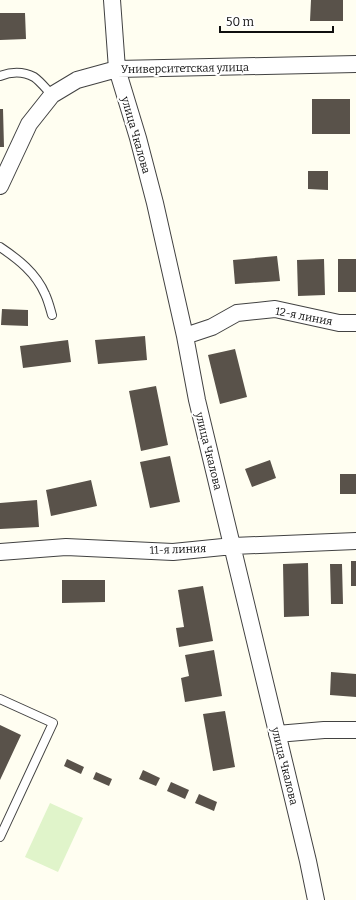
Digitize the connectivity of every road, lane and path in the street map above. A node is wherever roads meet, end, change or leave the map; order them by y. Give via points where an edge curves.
1 (112, 0) edge
2 (356, 64) edge
3 (118, 69) junction
4 (0, 76) edge
5 (52, 96) junction
6 (0, 186) edge
7 (0, 247) edge
8 (52, 315) dead end
9 (356, 323) edge
10 (185, 336) junction
11 (356, 541) edge
12 (233, 546) junction
13 (0, 552) edge
14 (0, 699) edge
15 (356, 730) edge
16 (277, 734) junction
17 (0, 837) edge
18 (316, 900) edge

1 - 3 street, улица Чкалова
2 - 3 street, Университетская улица
3 - 5 street, Университетская улица via 77,80
3 - 10 street, улица Чкалова via 155,203
4 - 5 lane via 20,72 34,77
5 - 6 street, Университетская улица via 29,124
7 - 8 lane via 36,276
9 - 10 street, 12-я линия via 339,323 274,309 237,313 212,327
10 - 12 street, улица Чкалова via 197,400
11 - 12 street, 11-я линия
12 - 13 street, 11-я линия via 173,552 66,547
12 - 16 street, улица Чкалова
14 - 17 lane via 53,724
15 - 16 street
16 - 18 street, улица Чкалова

